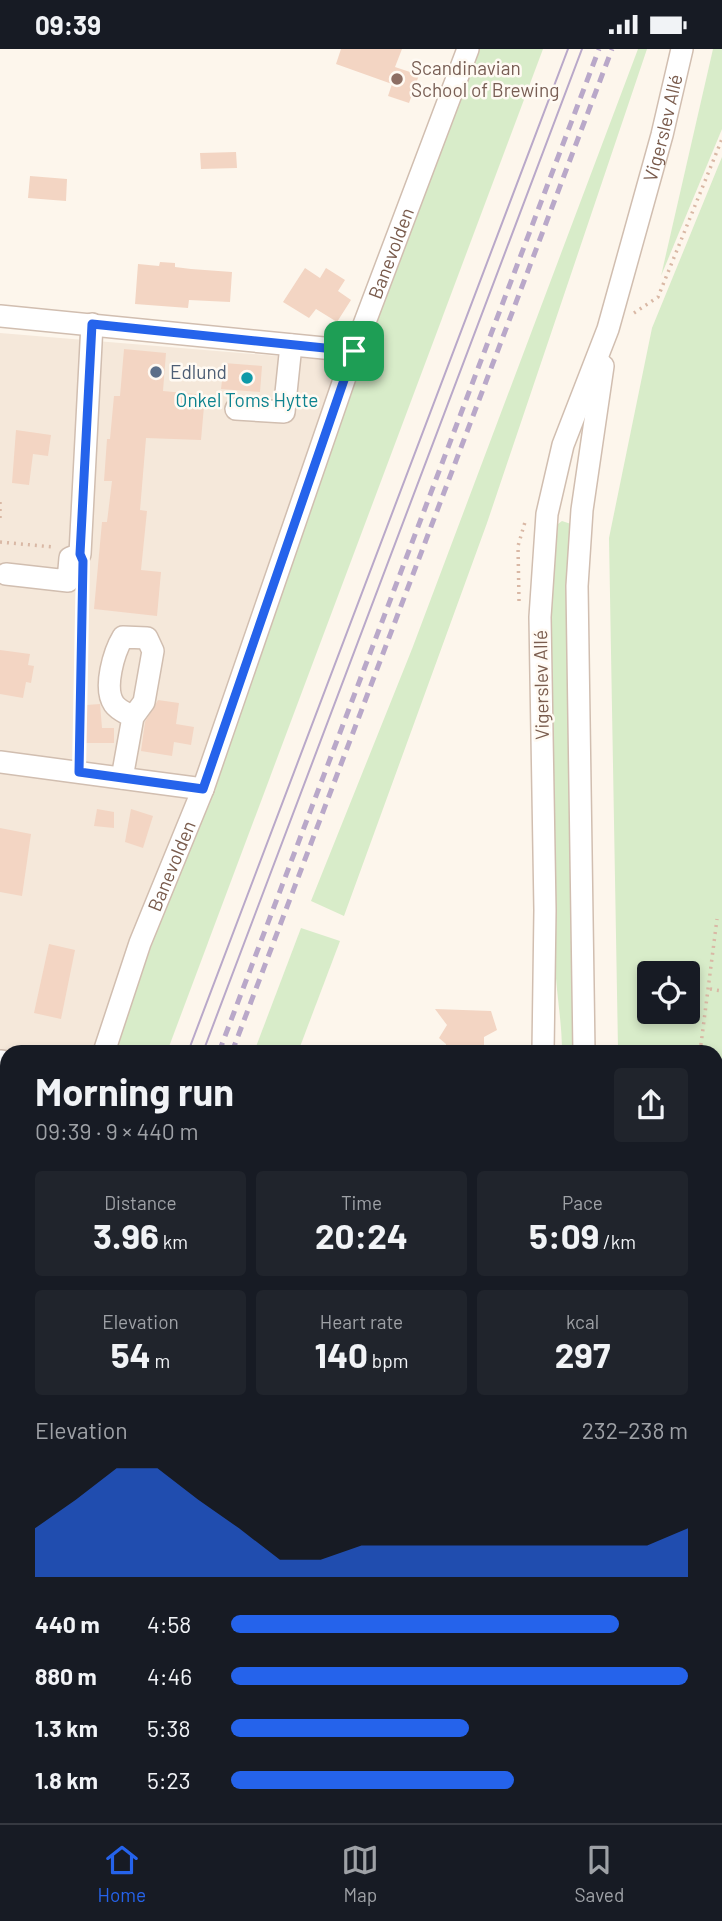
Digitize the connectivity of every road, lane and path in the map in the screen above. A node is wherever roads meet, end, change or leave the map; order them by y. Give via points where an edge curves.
1 (468, 49) edge
2 (681, 49) edge
3 (722, 139) edge
4 (0, 316) edge
5 (92, 324) junction
6 (608, 329) junction
7 (291, 345) junction
8 (354, 351) junction
9 (236, 409) dead end
10 (0, 502) edge
11 (0, 521) edge
12 (0, 542) edge
13 (80, 551) junction
14 (6, 574) dead end
15 (83, 587) dead end
16 (133, 717) dead end
17 (0, 762) edge
18 (79, 772) junction
19 (122, 778) junction
20 (203, 789) junction
21 (717, 919) dead end
22 (709, 989) junction
23 (722, 991) edge
24 (106, 1045) edge
25 (543, 1045) edge
26 (584, 1045) edge
27 (701, 1045) edge

1 - 8 street, Banevolden
2 - 6 street, Vigerslev Allé
3 - 6 path via 658,297
4 - 5 street
5 - 7 street
5 - 13 street
6 - 25 street, Vigerslev Allé via 555,473 541,568
6 - 26 street, Vigerslev Allé via 577,573
7 - 8 street
7 - 9 street via 284,412
8 - 20 street, Banevolden
10 - 11 path
12 - 13 path
13 - 14 street via 70,558 68,581
15 - 18 path
16 - 19 street
17 - 18 street
18 - 19 street
19 - 20 street
20 - 24 street, Banevolden via 140,943
21 - 22 path
22 - 23 path
22 - 27 path

